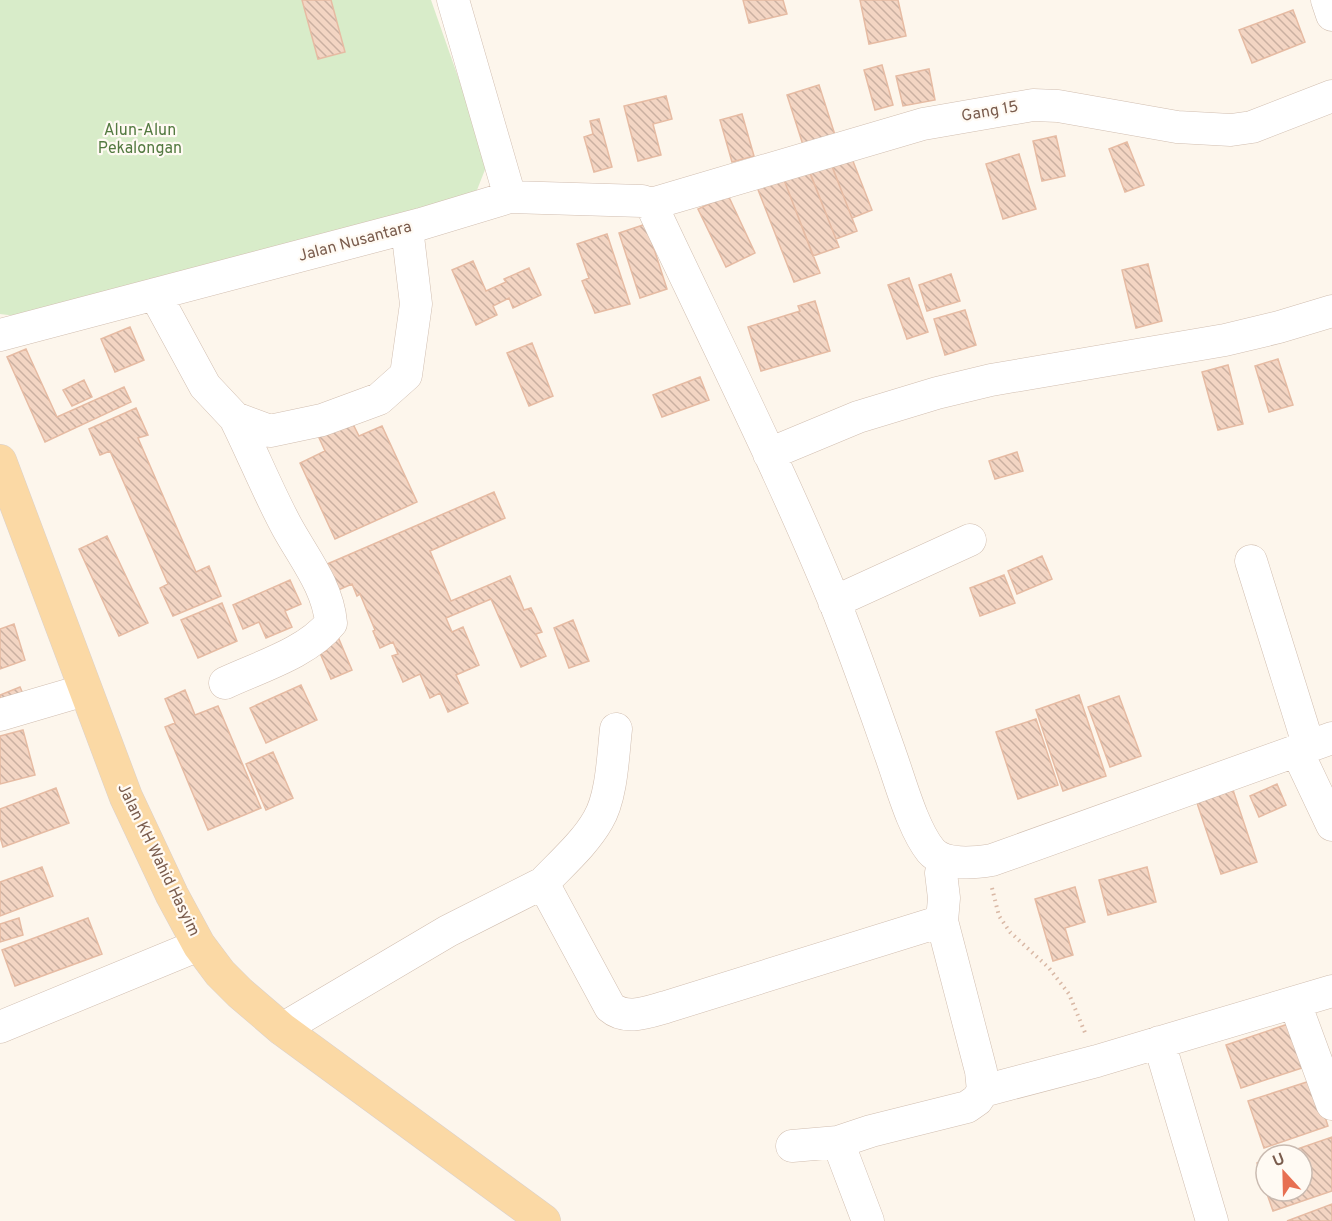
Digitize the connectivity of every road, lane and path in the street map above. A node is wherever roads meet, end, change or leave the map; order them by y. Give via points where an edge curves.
1 (1327, 0) edge
2 (462, 2) edge
3 (1332, 15) edge
4 (1332, 96) edge
5 (510, 198) junction
6 (651, 204) junction
7 (407, 228) junction
8 (155, 294) junction
9 (1332, 311) edge
10 (0, 335) edge
11 (235, 418) junction
12 (769, 454) junction
13 (3, 481) edge
14 (970, 540) dead end
15 (1251, 561) dead end
16 (834, 602) junction
17 (225, 683) dead end
18 (85, 690) junction
19 (0, 715) edge
20 (616, 729) dead end
21 (1313, 745) edge
22 (1332, 825) edge
23 (944, 860) junction
24 (992, 860) junction
25 (543, 883) junction
26 (942, 921) junction
27 (199, 945) junction
28 (1332, 991) edge
29 (1295, 1002) junction
30 (0, 1027) edge
31 (282, 1029) junction
32 (1159, 1042) junction
33 (1097, 1060) junction
34 (983, 1091) junction
35 (1332, 1104) edge
36 (838, 1142) junction
37 (792, 1146) dead end
38 (544, 1221) edge
39 (868, 1221) edge
40 (1212, 1221) edge

1 - 3 street
2 - 5 street
4 - 6 street, Gang 15 via 1252,127 1231,130 1177,127 1033,105 922,124
5 - 6 street, Jalan Nusantara
5 - 7 street, Jalan Nusantara
6 - 12 street
7 - 8 street, Jalan Nusantara
7 - 11 street via 416,304 406,375 378,399 322,420 270,431
8 - 10 street, Jalan Nusantara
8 - 11 street via 205,386
9 - 12 street via 1225,340 991,380 937,393 858,417
11 - 17 street via 321,588 331,623 307,645
12 - 16 street
13 - 18 main road, Jalan KH Wahid Hasyim
14 - 16 street
15 - 21 street
16 - 23 street via 908,805 925,843
18 - 19 street
18 - 27 main road, Jalan KH Wahid Hasyim via 126,797
20 - 25 street via 599,819
21 - 22 street
21 - 24 street
23 - 24 street
23 - 26 street
24 - 33 path via 989,880 999,915 1010,932 1049,968 1069,994
25 - 26 street via 610,1007 624,1014 666,1007
25 - 31 street via 448,931
26 - 34 street via 970,1023
27 - 30 street
27 - 31 main road, Jalan KH Wahid Hasyim via 220,973
28 - 29 street
29 - 32 street
29 - 35 street
31 - 38 main road, Jalan KH Wahid Hasyim
32 - 33 street
32 - 40 street
33 - 34 street
34 - 36 street via 967,1107
36 - 37 street
36 - 39 street

